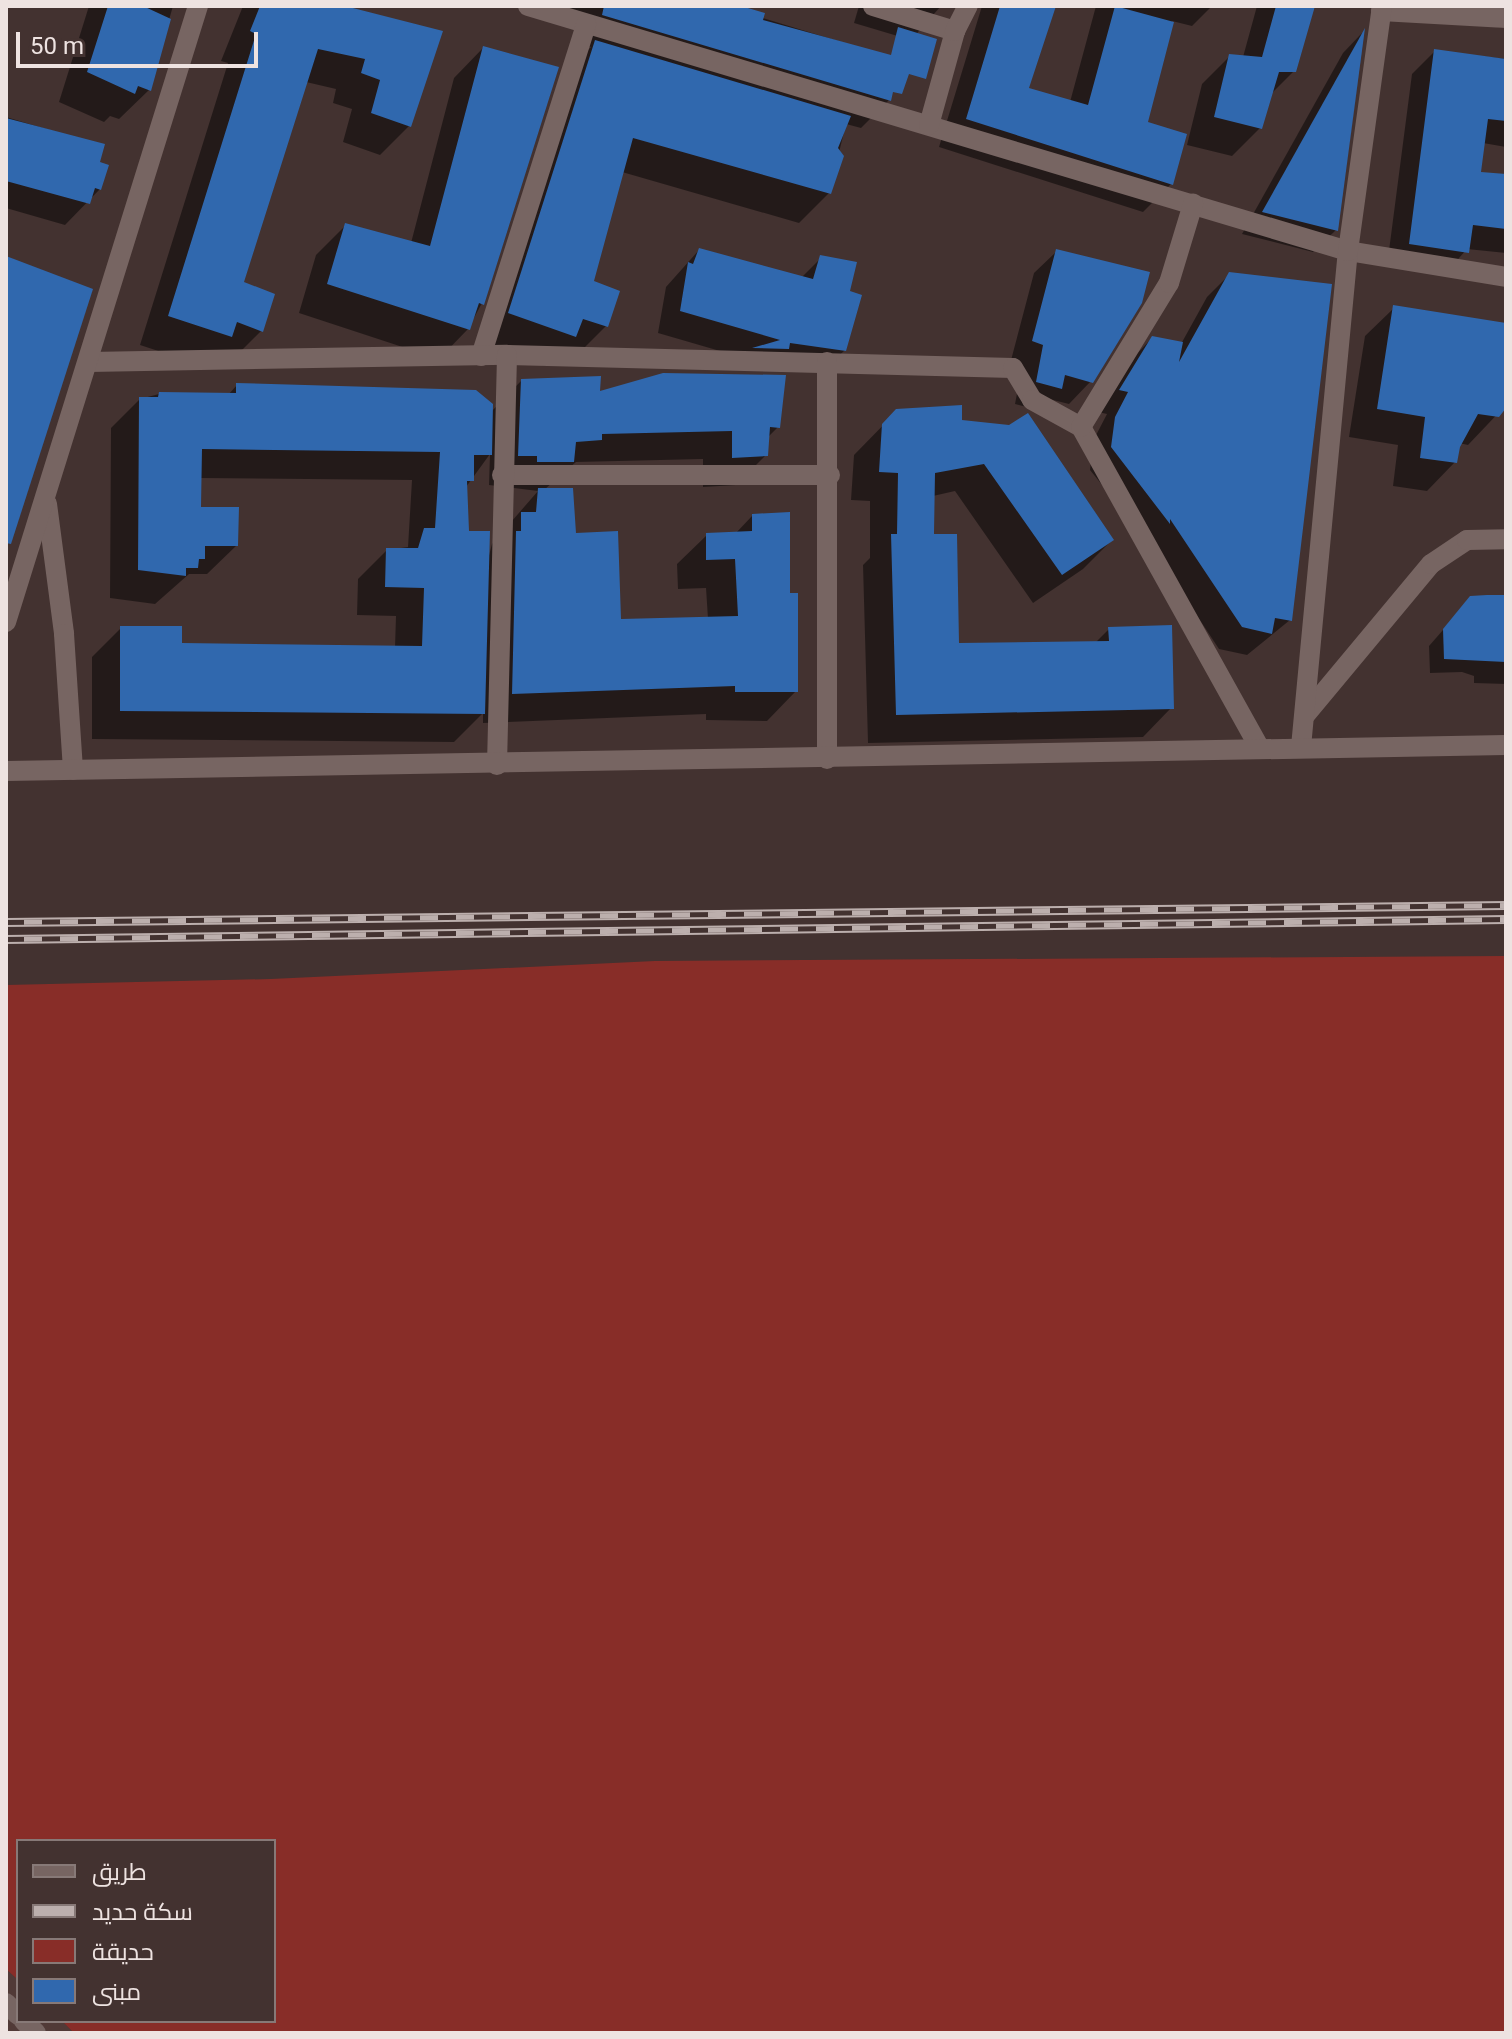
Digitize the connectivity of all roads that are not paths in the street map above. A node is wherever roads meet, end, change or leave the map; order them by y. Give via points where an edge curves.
1 (198, 6) edge
2 (528, 6) edge
3 (873, 6) edge
4 (968, 6) edge
5 (1382, 8) edge
6 (1506, 18) edge
7 (586, 24) junction
8 (955, 31) junction
9 (929, 125) junction
10 (1193, 204) junction
11 (1348, 251) junction
12 (1506, 277) edge
13 (507, 355) junction
14 (481, 356) junction
15 (89, 362) junction
16 (827, 362) junction
17 (1081, 427) junction
18 (502, 475) junction
19 (830, 475) junction
20 (47, 500) junction
21 (1506, 539) edge
22 (6, 622) edge
23 (1306, 714) junction
24 (1506, 745) edge
25 (1301, 747) junction
26 (1260, 748) junction
27 (827, 759) junction
28 (497, 765) junction
29 (73, 770) junction
30 (6, 771) edge

1 - 15 street
2 - 7 street
3 - 8 street
4 - 8 street
5 - 6 street
5 - 11 street
7 - 9 street
7 - 14 street
8 - 9 street
9 - 10 street
10 - 11 street
10 - 17 street via 1169,283
11 - 12 street
11 - 23 street
13 - 14 street
13 - 16 street
13 - 18 street
14 - 15 street
15 - 20 street
16 - 17 street via 1013,368 1032,400
16 - 19 street
17 - 26 street
18 - 19 street
18 - 28 street
19 - 27 street
20 - 22 street
20 - 29 street via 64,634
21 - 23 street via 1467,540 1431,564
23 - 25 street
24 - 25 street
25 - 26 street
26 - 27 street
27 - 28 street
28 - 29 street
29 - 30 street

